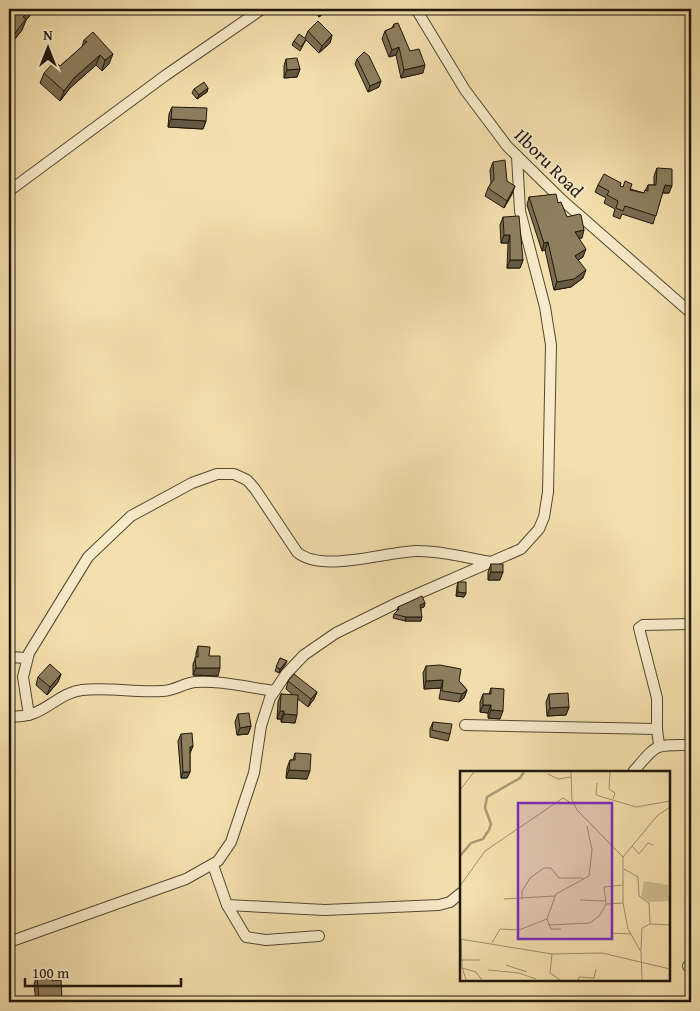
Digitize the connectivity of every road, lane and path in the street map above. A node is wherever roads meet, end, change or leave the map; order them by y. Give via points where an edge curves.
1 (262, 9) edge
2 (416, 9) edge
3 (517, 156) junction
4 (9, 191) edge
5 (691, 313) edge
6 (492, 562) junction
7 (691, 624) edge
8 (9, 657) edge
9 (27, 658) junction
10 (275, 691) junction
11 (29, 715) junction
12 (9, 716) edge
13 (465, 725) dead end
14 (656, 730) junction
15 (659, 745) junction
16 (691, 745) edge
17 (634, 771) edge
18 (213, 865) junction
19 (460, 894) edge
20 (227, 905) junction
21 (319, 936) dead end
22 (9, 942) edge

1 - 4 street
2 - 3 street, Ilboru Road via 466,90
3 - 5 street, Ilboru Road via 569,207
3 - 6 street via 523,224 550,327 548,492 544,517 531,540 522,549
6 - 9 street via 420,551 330,561 309,559 297,552 247,480 234,474 217,474 192,483 131,516 101,543 88,557
6 - 10 street via 336,633 304,655
7 - 14 street via 643,625 639,628 657,698
8 - 9 street
9 - 11 street via 23,677
10 - 11 street via 207,682 163,691 82,690
10 - 18 street via 261,726 254,773 231,842 225,855
11 - 12 street
13 - 14 street
14 - 15 street
15 - 16 street
15 - 17 street
18 - 20 street
18 - 22 street via 178,883
19 - 20 street via 450,902 439,905 325,910
20 - 21 street via 242,933 250,939

